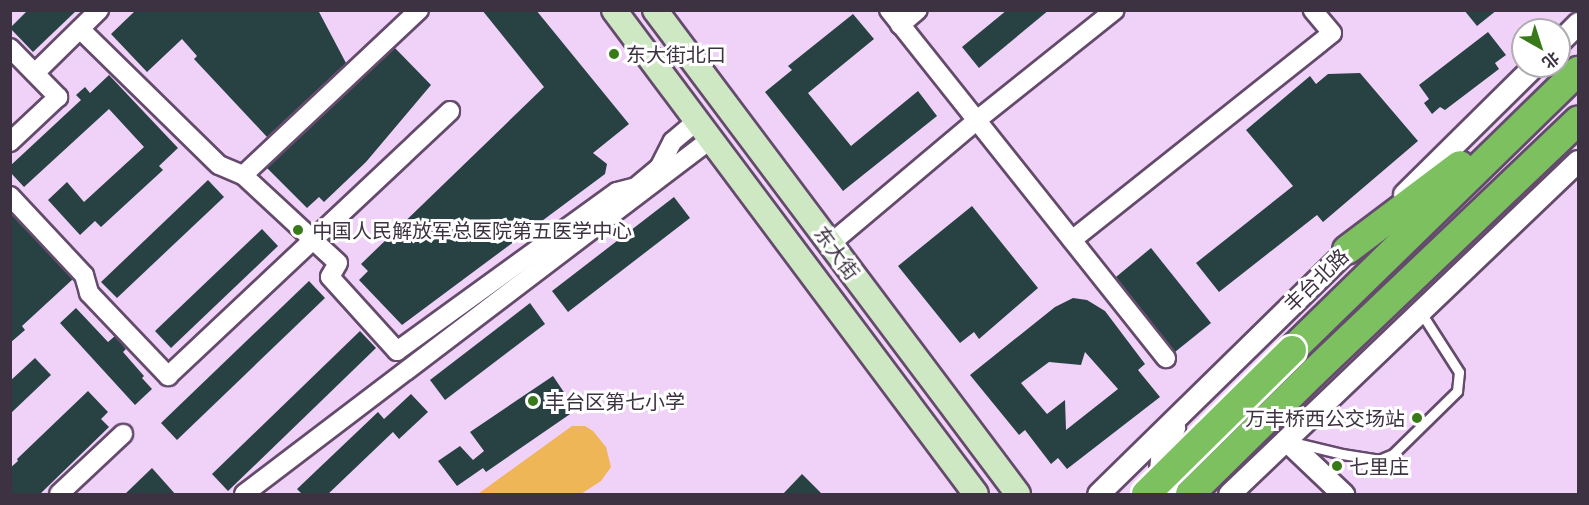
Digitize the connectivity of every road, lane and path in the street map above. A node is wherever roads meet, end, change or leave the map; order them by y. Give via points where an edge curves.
1 (99, 10) edge
2 (419, 10) edge
3 (614, 10) edge
4 (655, 10) edge
5 (918, 10) edge
6 (1313, 10) edge
7 (1106, 13) edge
8 (894, 18) edge
9 (80, 29) junction
10 (10, 48) edge
11 (1578, 70) edge
12 (34, 73) junction
13 (1522, 78) edge
14 (1555, 93) junction
15 (450, 111) dead end
16 (977, 120) junction
17 (1578, 121) edge
18 (704, 130) junction
19 (10, 142) edge
20 (1578, 146) edge
21 (1542, 156) junction
22 (1578, 161) edge
23 (243, 175) junction
24 (10, 196) edge
25 (312, 239) junction
26 (1072, 240) junction
27 (830, 244) junction
28 (1347, 250) junction
29 (1420, 311) junction
30 (1166, 358) dead end
31 (1179, 415) junction
32 (123, 434) dead end
33 (1286, 440) junction
34 (59, 495) edge
35 (244, 495) edge
36 (976, 495) edge
37 (1018, 495) edge
38 (1098, 495) edge
39 (1146, 495) edge
40 (1170, 495) edge
41 (1190, 495) edge
42 (1229, 495) edge
43 (1342, 495) edge

1 - 9 street
2 - 23 street
3 - 18 main road, 东大街
4 - 27 main road, 东大街
5 - 8 street
6 - 26 street via 1332,33
7 - 16 street
8 - 16 street
9 - 12 street
9 - 23 street via 219,165
10 - 12 street
11 - 14 highway, 丰台北路
12 - 19 street via 58,97
13 - 28 street, 丰台北路
14 - 28 highway
14 - 39 highway, 丰台北路, bridge
15 - 25 street
16 - 26 street
16 - 27 street
17 - 21 highway
18 - 25 street via 673,141 659,168 636,187 617,192 397,351 330,277 338,263
18 - 35 street
18 - 36 main road, 东大街
20 - 21 highway
21 - 41 highway
22 - 29 street
23 - 25 street
24 - 25 street via 84,275 89,293 168,376
26 - 30 street
27 - 37 main road, 东大街
28 - 31 street, 丰台北路
29 - 33 street
29 - 33 lane via 1459,372 1460,381 1457,391 1393,454 1379,460
31 - 38 street, 丰台北路
31 - 40 street via 1162,450 1160,471
32 - 34 street
33 - 42 street
33 - 43 street

